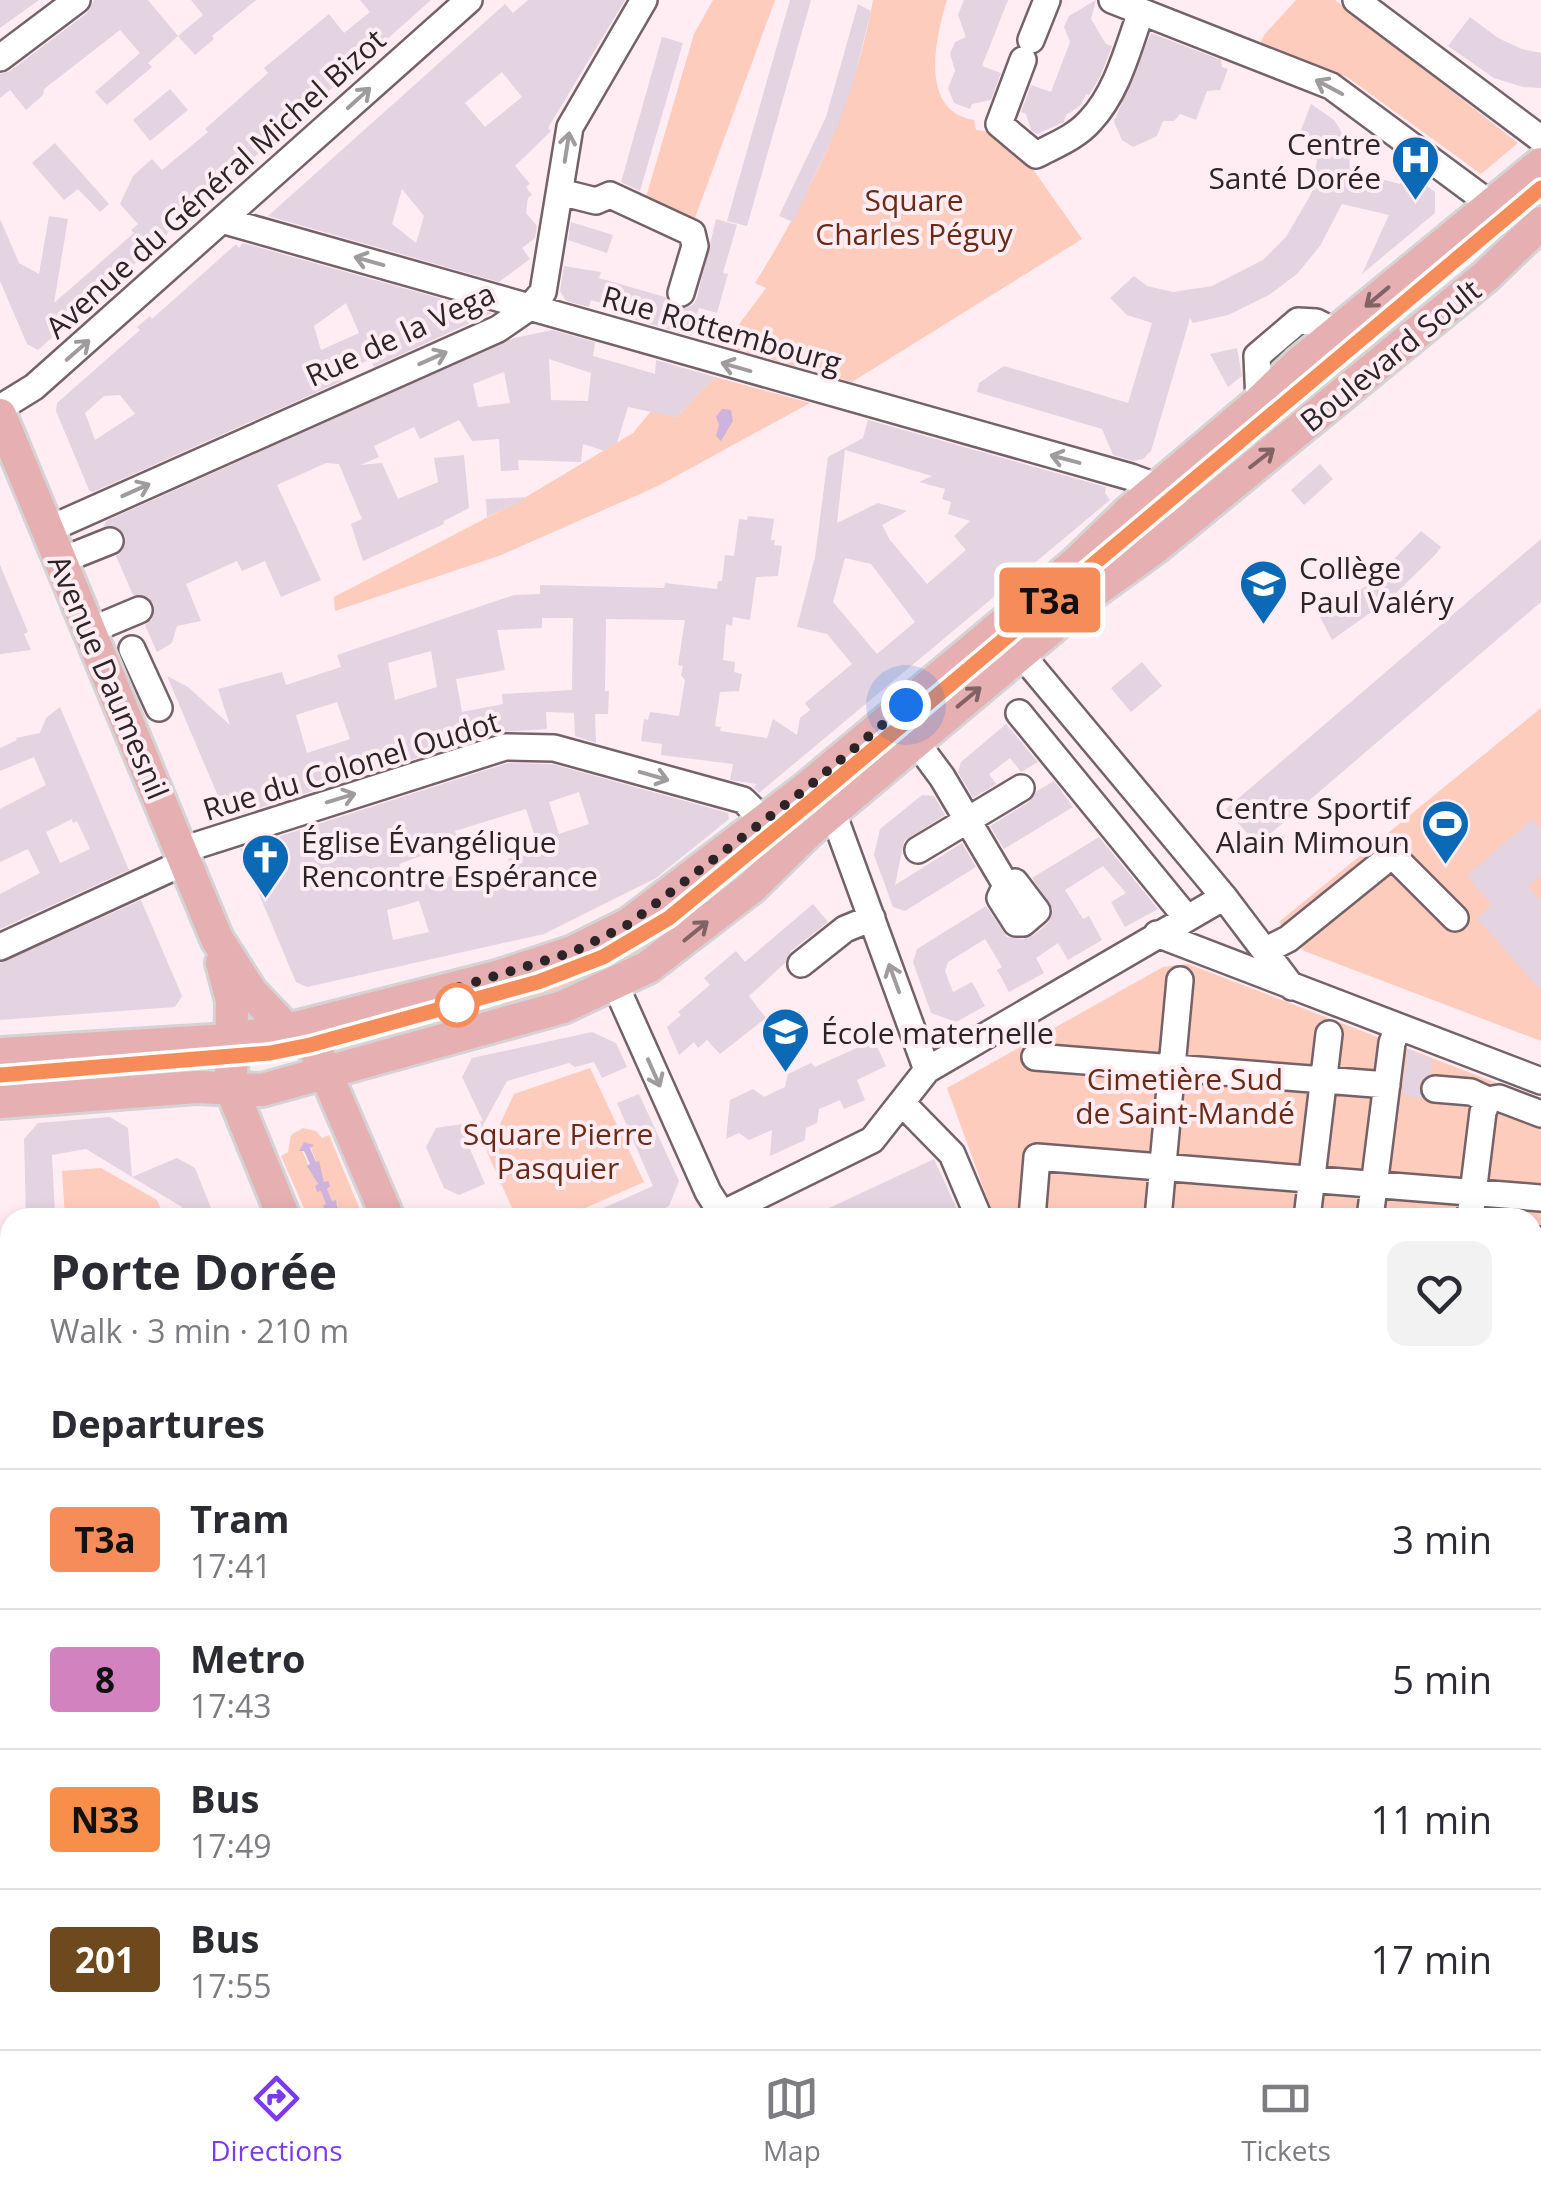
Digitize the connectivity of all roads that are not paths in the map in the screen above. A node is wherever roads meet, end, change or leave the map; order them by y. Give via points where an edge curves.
1 (77, 0) edge
2 (470, 0) edge
3 (644, 0) edge
4 (1047, 0) edge
5 (1112, 0) edge
6 (1356, 0) edge
7 (1141, 12) junction
8 (0, 58) edge
9 (1541, 139) edge
10 (1541, 164) edge
11 (560, 192) junction
12 (1492, 206) junction
13 (225, 220) junction
14 (1541, 223) edge
15 (681, 293) dead end
16 (530, 307) junction
17 (0, 411) edge
18 (1158, 487) junction
19 (1187, 520) junction
20 (47, 530) junction
21 (110, 541) dead end
22 (60, 561) junction
23 (140, 610) dead end
24 (95, 646) junction
25 (1021, 654) junction
26 (1019, 713) dead end
27 (127, 722) junction
28 (916, 742) junction
29 (1021, 788) dead end
30 (833, 813) junction
31 (968, 820) junction
32 (764, 821) junction
33 (918, 850) dead end
34 (184, 856) junction
35 (1006, 885) dead end
36 (1224, 896) junction
37 (872, 918) junction
38 (1186, 918) junction
39 (1455, 918) dead end
40 (1157, 934) junction
41 (218, 939) junction
42 (0, 947) edge
43 (1266, 950) junction
44 (802, 964) dead end
45 (1180, 980) dead end
46 (615, 984) junction
47 (1292, 987) junction
48 (1398, 1027) junction
49 (287, 1030) junction
50 (1329, 1034) dead end
51 (240, 1038) junction
52 (0, 1054) edge
53 (1035, 1057) dead end
54 (1172, 1068) junction
55 (927, 1070) junction
56 (325, 1074) junction
57 (1541, 1081) edge
58 (1323, 1082) junction
59 (1386, 1086) junction
60 (231, 1088) junction
61 (1434, 1089) dead end
62 (1488, 1100) junction
63 (0, 1102) edge
64 (903, 1104) junction
65 (1541, 1114) edge
66 (1163, 1169) junction
67 (1312, 1181) junction
68 (1374, 1184) junction
69 (1541, 1198) edge
70 (1471, 1205) edge
71 (280, 1208) edge
72 (384, 1208) edge
73 (725, 1208) edge
74 (742, 1208) edge
75 (975, 1208) edge
76 (1033, 1208) edge
77 (1159, 1208) edge
78 (1309, 1208) edge
79 (1371, 1208) edge

1 - 8 street
13 -> 2 street, Avenue du Général Michel Bizot
11 -> 3 street, Rue de la Vega via 570,127
4 - 7 street via 999,124 1036,155 1090,122
5 - 7 street
6 - 9 street
12 -> 7 street via 1332,86
10 - 12 main road, Boulevard Soult
11 - 15 street via 596,202 610,194 692,233
11 - 16 street, Rue de la Vega via 544,292
12 -> 18 main road, Boulevard Soult
16 -> 13 street, Rue Rottembourg
17 -> 13 street, Avenue du Général Michel Bizot
19 -> 14 main road, Boulevard Soult via 1486,276
18 -> 16 street, Rue Rottembourg
20 -> 16 street, Rue de la Vega via 498,329
17 - 20 main road, Avenue Daumesnil
18 - 19 street
18 - 32 main road, Boulevard Soult
19 - 25 main road, Boulevard Soult
20 - 22 main road, Avenue Daumesnil
21 - 22 street
22 - 24 main road, Avenue Daumesnil
23 - 24 street
24 - 27 main road, Avenue Daumesnil
24 - 27 street via 142,645 168,704
28 -> 25 main road, Boulevard Soult
25 - 36 street
26 - 38 street
27 - 34 main road, Avenue Daumesnil
28 - 30 main road, Boulevard Soult
28 - 31 street
29 - 31 street
30 - 37 street
46 -> 30 main road, Boulevard Soult via 690,936
31 - 33 street
31 - 35 street
34 -> 32 street, Rue du Colonel Oudot via 505,747 554,748 743,800
32 - 49 main road, Boulevard Soult via 629,924 573,952 497,978
34 - 41 main road, Avenue Daumesnil
34 - 42 street, Rue du Colonel Oudot
36 - 38 street
36 - 43 street
37 - 44 street via 845,929
55 -> 37 street
38 - 40 street
39 - 43 street via 1392,854
40 - 47 street
40 - 55 street
41 - 49 main road, Avenue Daumesnil via 251,992
41 - 51 main road, Avenue Daumesnil
43 - 47 street
45 - 54 street
46 - 56 main road, Boulevard Soult via 564,1007
46 -> 73 street via 708,1192
47 - 48 street
48 - 57 street
48 - 59 street
49 - 51 main road, Boulevard Soult
49 - 56 main road, Avenue Daumesnil via 310,1045
50 - 58 street
51 - 52 main road, Boulevard Soult
51 - 60 main road, Avenue Daumesnil
53 - 54 street
54 - 58 street
54 - 66 street
55 - 64 street
56 - 60 main road, Boulevard Soult via 262,1090
56 - 72 main road, Avenue Daumesnil
58 - 59 street
58 - 67 street
59 - 68 street
60 - 63 main road, Boulevard Soult
60 - 71 main road, Avenue Daumesnil
61 - 62 street
62 - 65 street
62 - 70 street
64 - 74 street via 872,1140
64 - 75 street via 952,1154
66 - 67 street
66 - 76 street via 1037,1157
66 - 77 street
67 - 68 street
67 - 78 street
68 - 70 street
68 - 79 street
69 - 70 street

